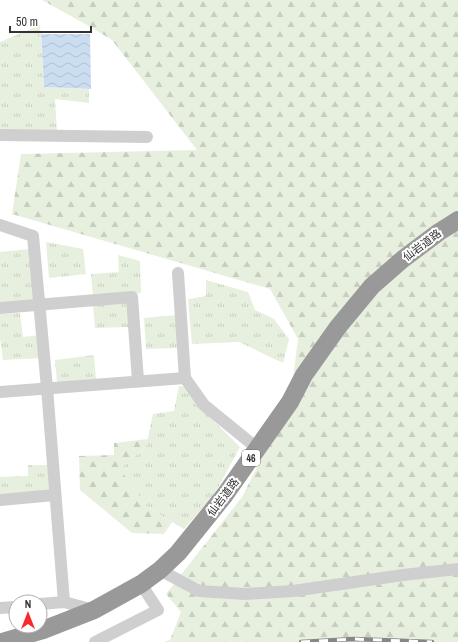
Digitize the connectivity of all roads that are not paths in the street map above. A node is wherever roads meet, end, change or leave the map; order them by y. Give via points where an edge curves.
1 (0, 135) edge
2 (147, 137) dead end
3 (458, 220) edge
4 (0, 226) edge
5 (178, 273) dead end
6 (40, 305) junction
7 (0, 308) edge
8 (184, 378) junction
9 (138, 381) junction
10 (47, 388) junction
11 (0, 392) edge
12 (257, 448) junction
13 (55, 495) junction
14 (0, 500) edge
15 (458, 569) edge
16 (160, 570) junction
17 (142, 584) junction
18 (64, 602) junction
19 (48, 603) edge
20 (94, 610) junction
21 (2, 642) edge
22 (95, 642) edge

1 - 2 street
3 - 12 highway, 仙岩道路 / 46 via 403,259 372,286 338,326 304,375 290,402
4 - 6 street via 33,236
5 - 8 street
6 - 7 street
6 - 9 street via 132,297
6 - 10 street
8 - 9 street
8 - 12 street via 204,405
9 - 10 street
10 - 11 street
10 - 13 street
12 - 16 highway, 仙岩道路 / 46 via 198,529
13 - 14 street
13 - 18 street
15 - 16 street via 293,591 245,594 200,592
16 - 17 highway, 仙岩道路 / 46
17 - 20 highway, 仙岩道路 / 46
17 - 22 street via 158,610
18 - 19 street
18 - 20 street
20 - 21 highway, 仙岩道路 / 46 via 43,630

